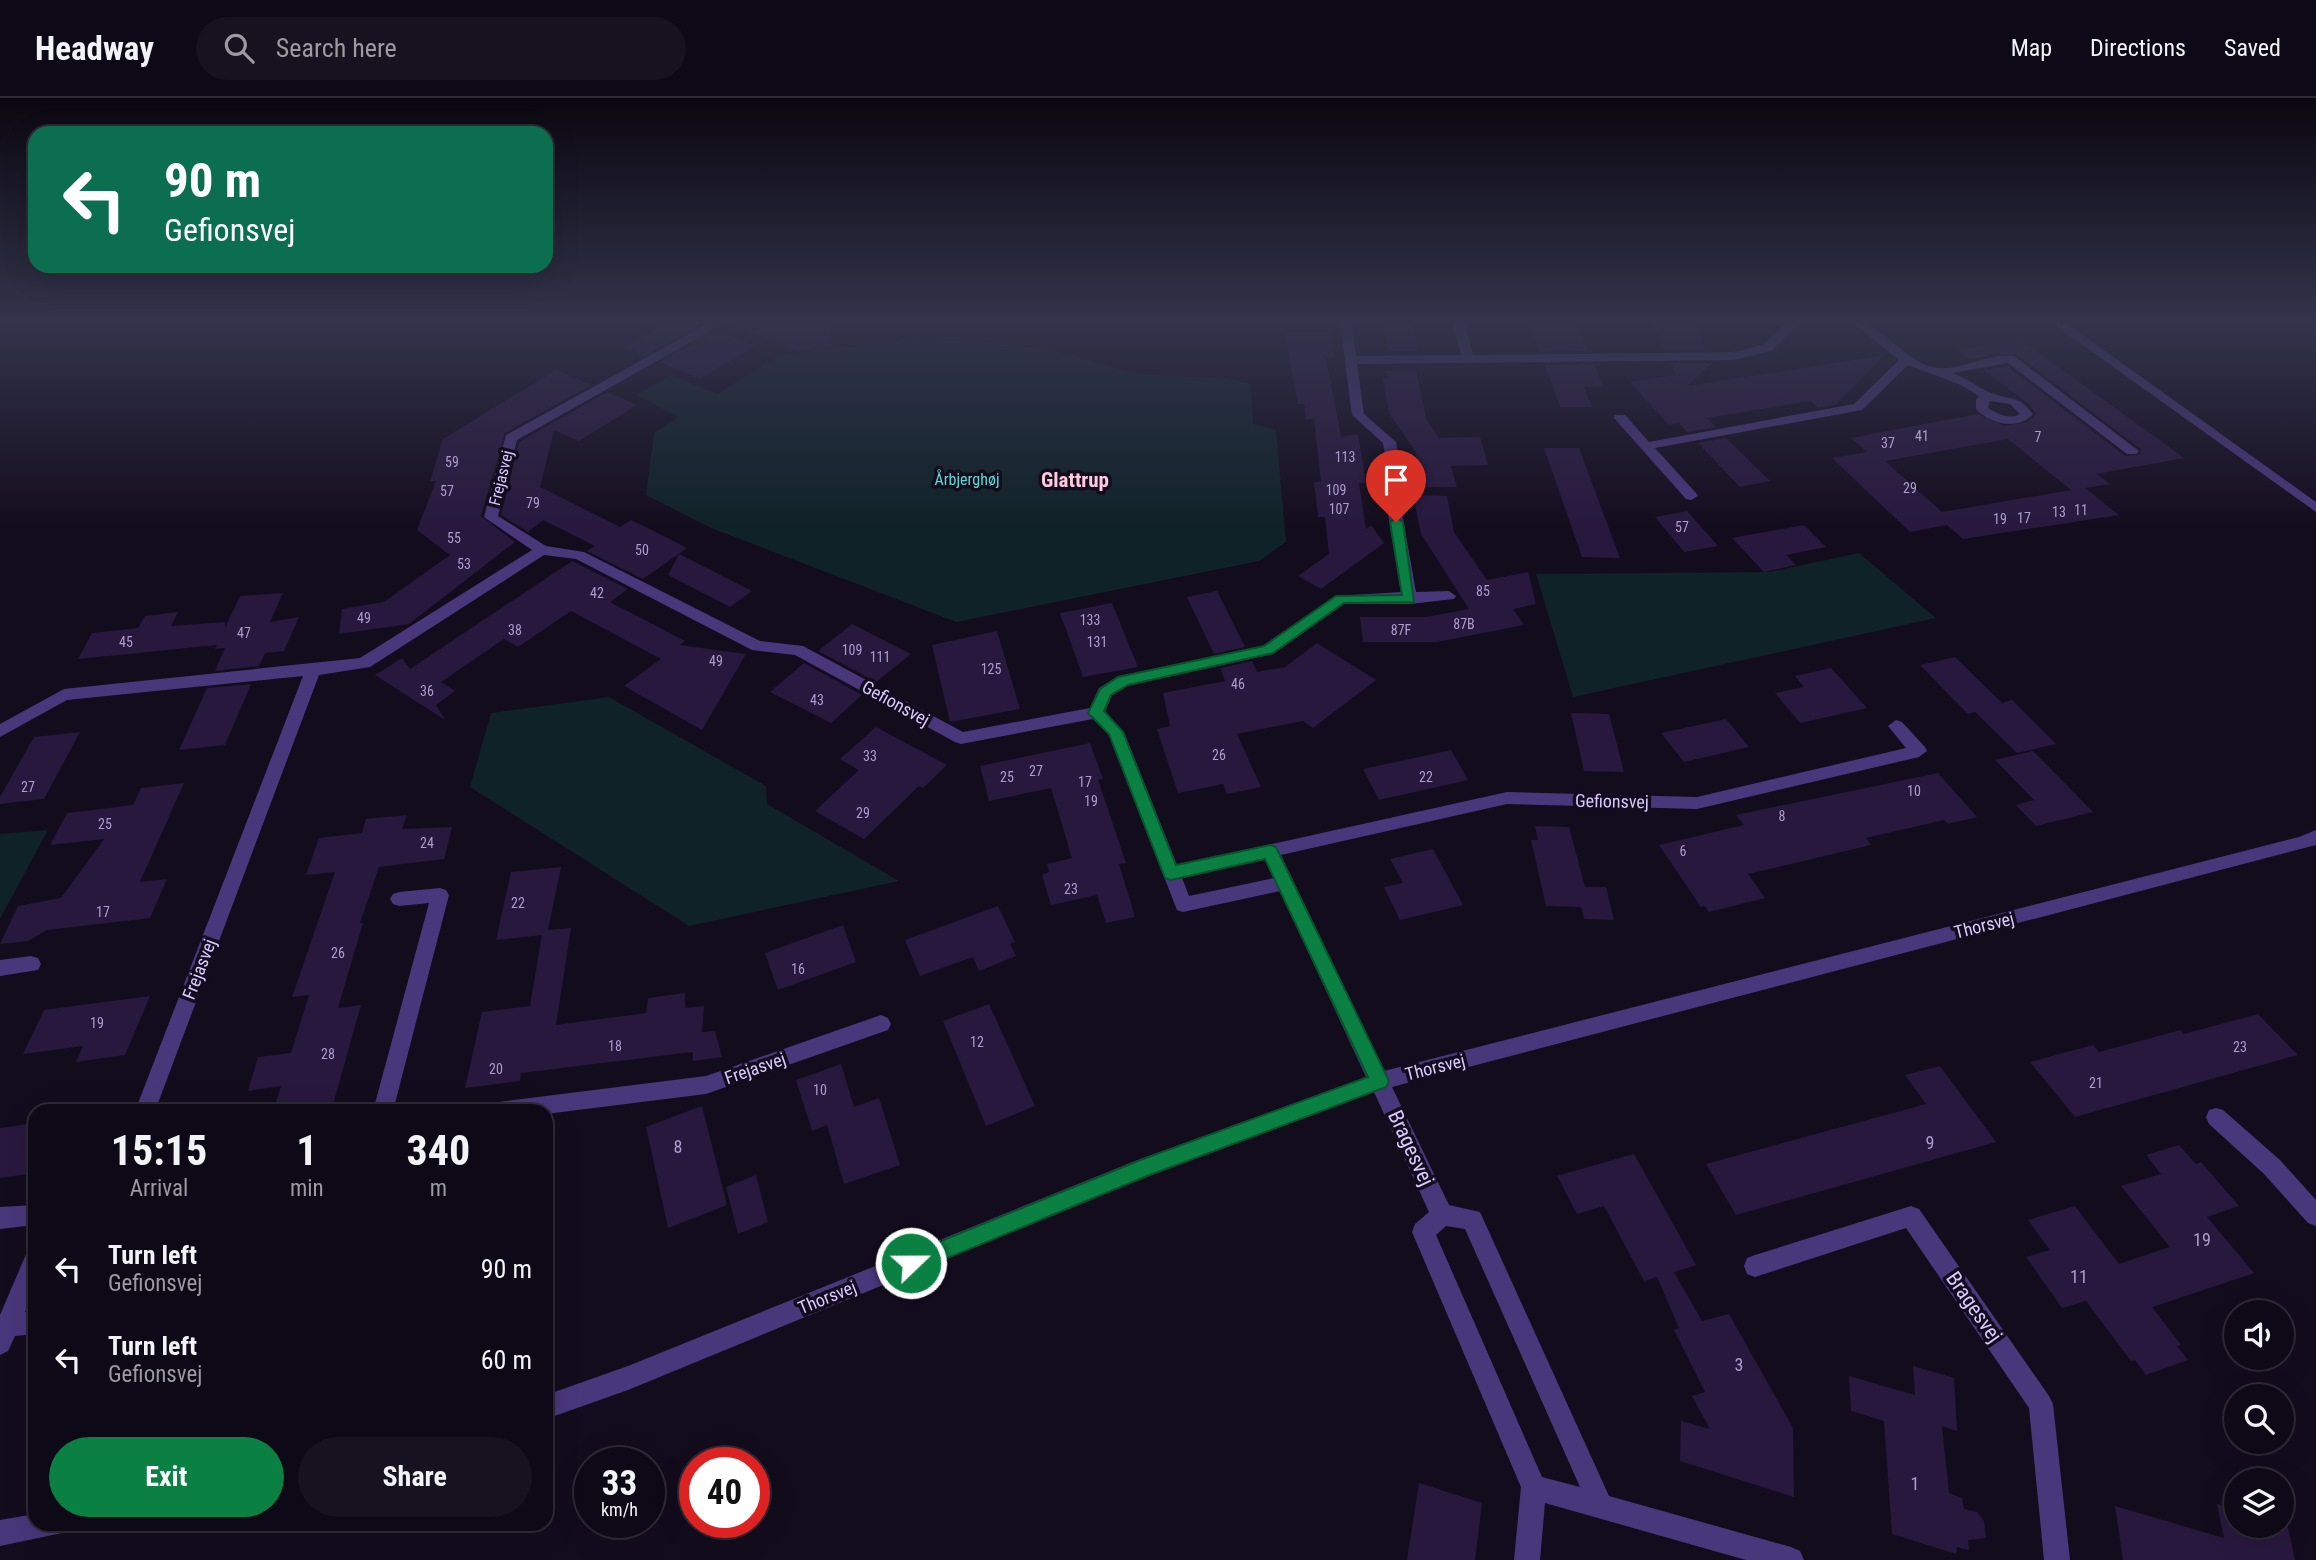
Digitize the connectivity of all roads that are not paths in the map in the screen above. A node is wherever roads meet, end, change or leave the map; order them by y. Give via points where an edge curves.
1 (595, 391) edge
2 (1356, 391) edge
3 (1874, 391) edge
4 (1980, 391) edge
5 (2053, 391) edge
6 (2153, 391) edge
7 (1989, 397) dead end
8 (1620, 418) dead end
9 (1646, 446) junction
10 (2132, 451) dead end
11 (1691, 496) dead end
12 (2316, 508) edge
13 (542, 550) junction
14 (1449, 596) dead end
15 (1410, 599) junction
16 (313, 670) junction
17 (1096, 713) junction
18 (1896, 726) dead end
19 (0, 732) edge
20 (2312, 845) edge
21 (1270, 851) junction
22 (1171, 873) junction
23 (1285, 883) junction
24 (399, 899) dead end
25 (30, 964) dead end
26 (0, 968) edge
27 (881, 1024) dead end
28 (1379, 1081) junction
29 (148, 1104) edge
30 (385, 1104) edge
31 (553, 1104) edge
32 (2216, 1117) dead end
33 (1442, 1215) junction
34 (28, 1216) edge
35 (2316, 1216) edge
36 (0, 1218) edge
37 (1755, 1266) dead end
38 (28, 1277) edge
39 (28, 1325) edge
40 (4, 1334) edge
41 (553, 1405) edge
42 (1534, 1487) junction
43 (1600, 1504) junction
44 (28, 1528) edge
45 (0, 1533) edge
46 (1527, 1560) edge
47 (1791, 1560) edge
48 (2057, 1560) edge

1 - 13 street, Frejasvej via 511,438 491,517
2 - 15 street via 1359,415 1389,442 1396,478 1392,496
3 - 9 street via 1858,407
4 - 7 street
5 - 10 street
6 - 12 street
8 - 9 street
9 - 11 street
13 - 16 street via 364,663
13 - 17 street, Gefionsvej via 579,555 757,646 798,650 961,738
14 - 15 street
15 - 17 street via 1341,599 1268,650 1123,681 1105,692
16 - 19 street via 64,695
16 - 29 street, Frejasvej
17 - 22 street via 1116,732
18 - 21 street, Gefionsvej via 1919,751 1697,803 1507,798
20 - 28 street, Thorsvej
21 - 22 street, Gefionsvej
21 - 23 street
22 - 23 street via 1184,905
23 - 28 street
24 - 30 street via 440,895
25 - 26 street
27 - 31 street, Frejasvej via 706,1085
28 - 33 street, Bragesvej
28 - 41 street, Thorsvej via 1143,1168
32 - 35 street via 2272,1167
33 - 42 street via 1423,1232
33 - 43 street via 1472,1219
34 - 36 street
37 - 48 street, Bragesvej via 1911,1216 2041,1404
38 - 40 street
39 - 40 street
42 - 43 street
42 - 46 street
43 - 47 street
44 - 45 street

